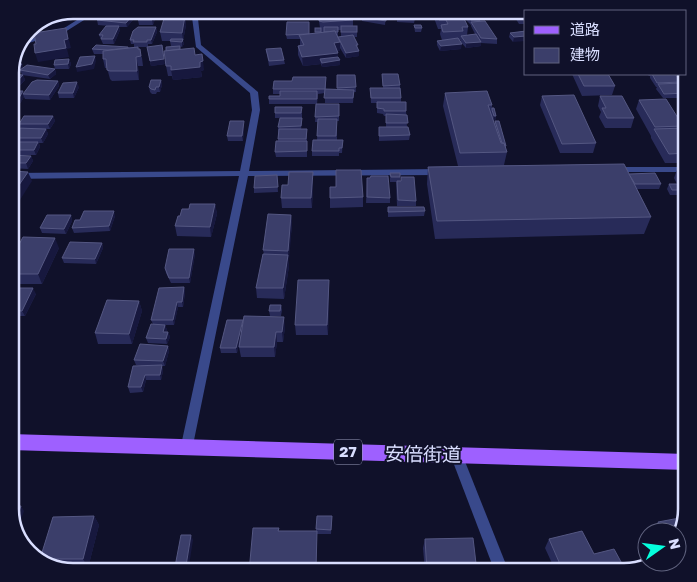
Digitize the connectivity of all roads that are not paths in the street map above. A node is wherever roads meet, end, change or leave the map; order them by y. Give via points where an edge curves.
1 (82, 19) edge
2 (195, 19) edge
3 (30, 41) edge
4 (678, 169) edge
5 (608, 170) edge
6 (451, 172) edge
7 (244, 175) junction
8 (19, 176) edge
9 (19, 442) edge
10 (186, 450) junction
11 (456, 454) junction
12 (678, 462) edge
13 (498, 563) edge

1 - 3 street via 62,31
2 - 7 street via 198,46 254,92 256,110
4 - 5 street
6 - 7 street
7 - 8 street
7 - 10 street
9 - 10 main road, 安倍街道 / 27
10 - 11 main road, 安倍街道 / 27
11 - 12 main road, 安倍街道 / 27
11 - 13 street

